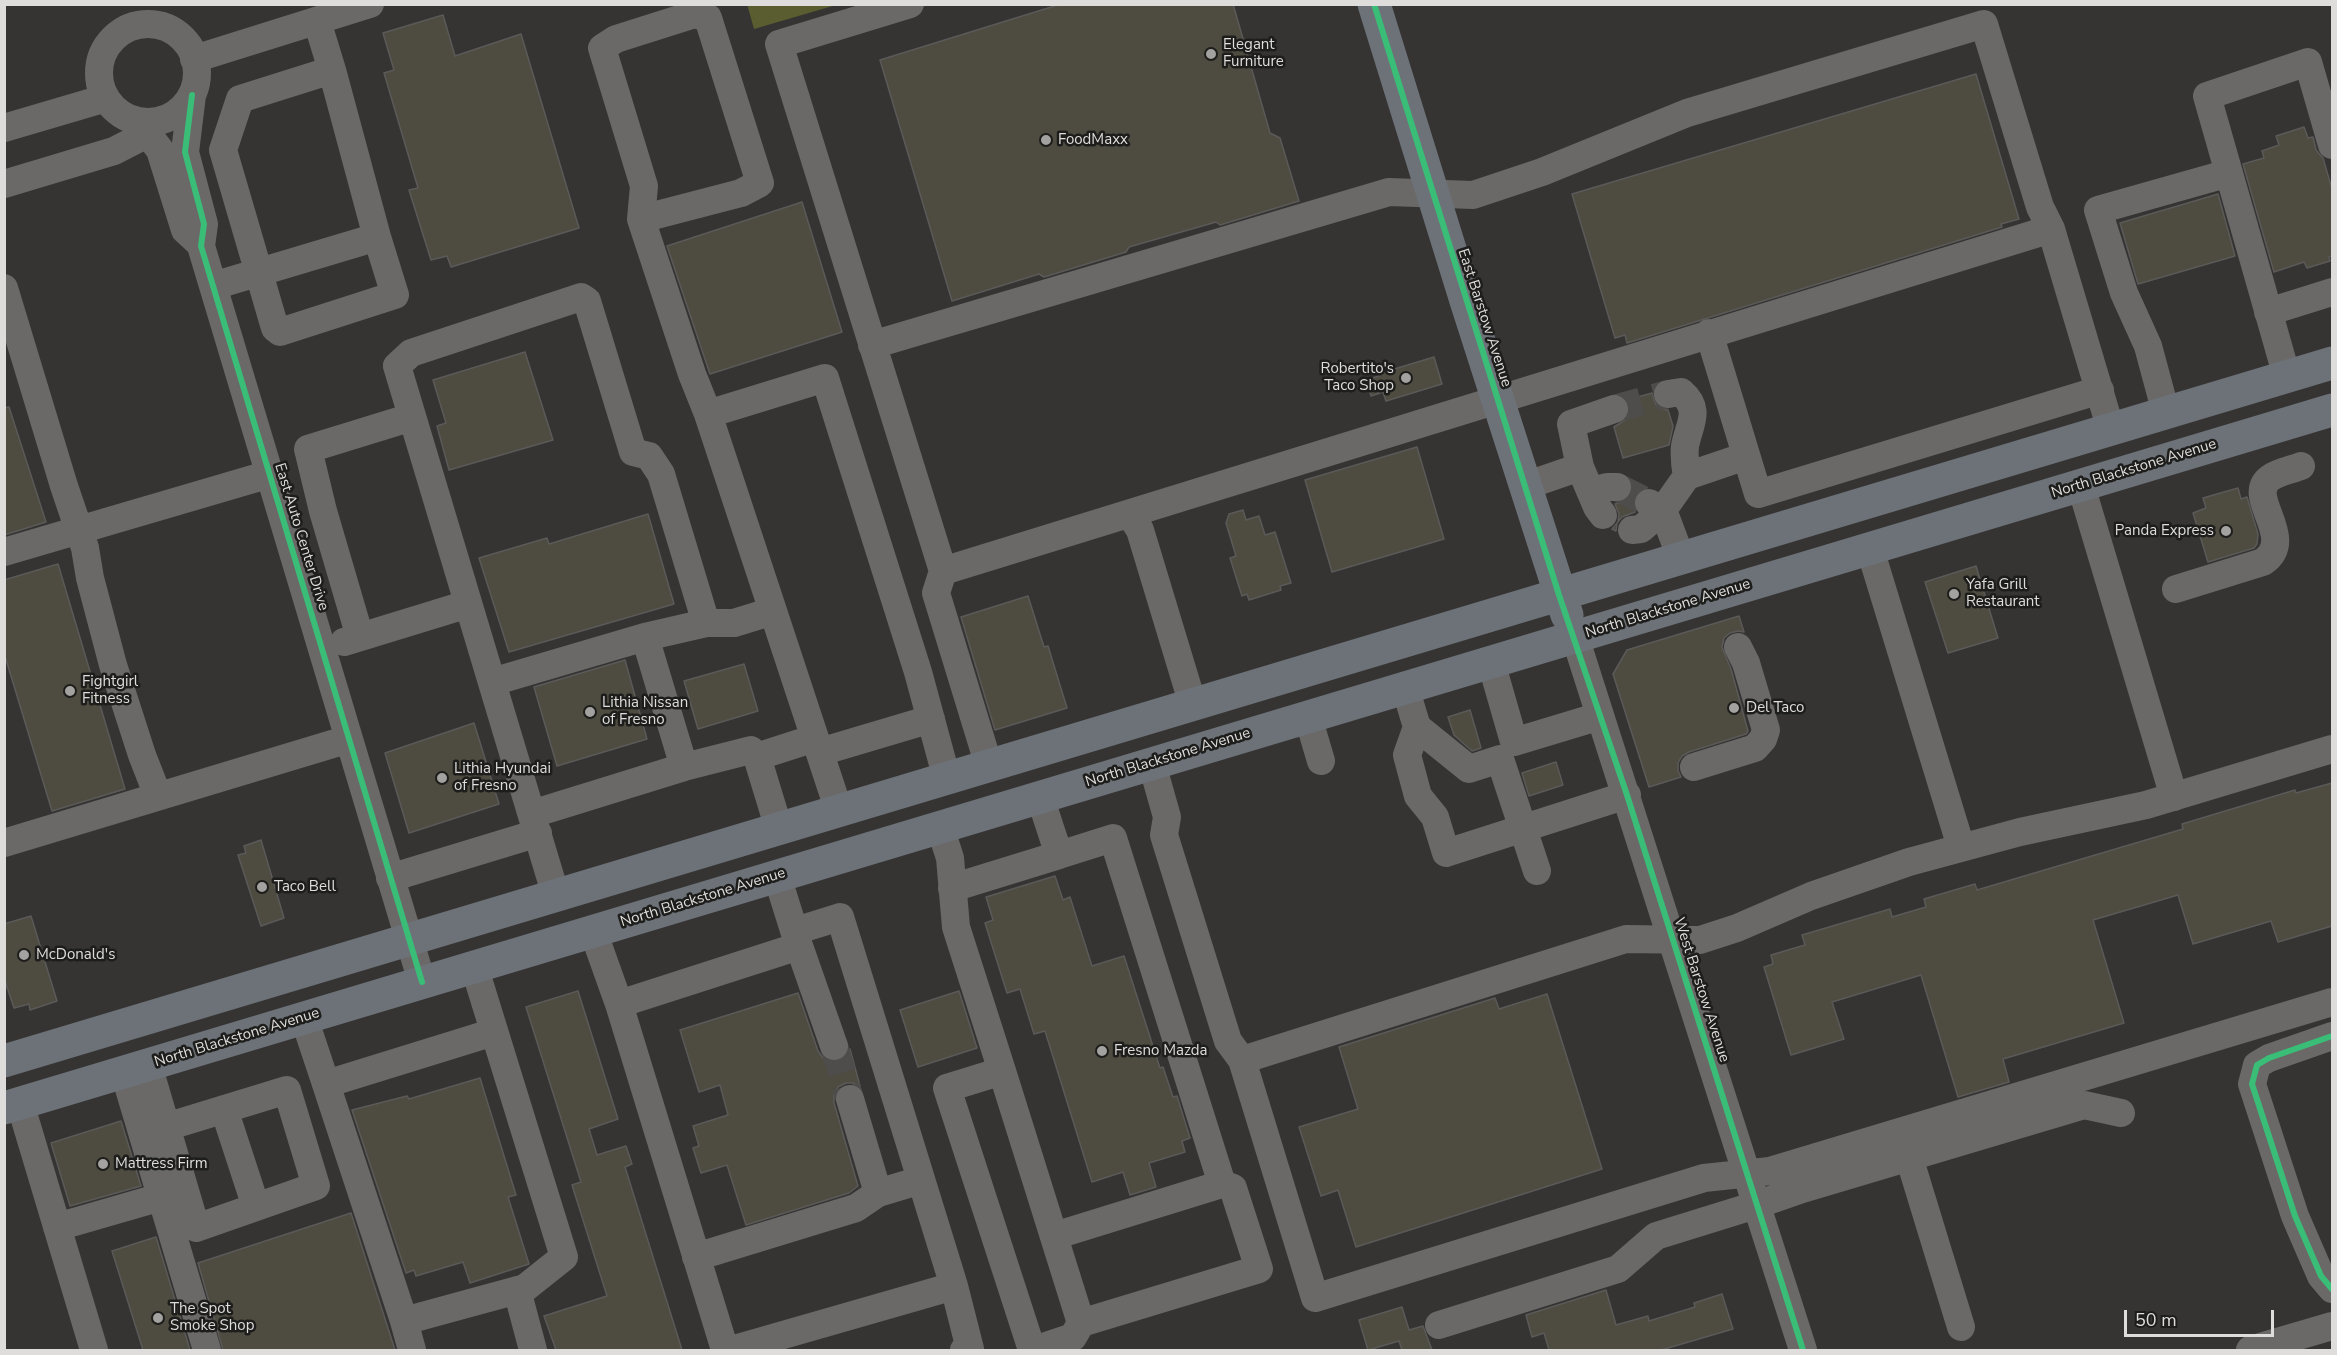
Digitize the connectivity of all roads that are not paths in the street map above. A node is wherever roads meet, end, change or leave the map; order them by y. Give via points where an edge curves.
1 (370, 4) edge
2 (910, 4) edge
3 (1378, 5) edge
4 (317, 21) junction
5 (194, 59) junction
6 (332, 70) junction
7 (192, 95) junction
8 (106, 98) junction
9 (142, 127) junction
10 (4, 128) edge
11 (2332, 145) edge
12 (2229, 173) junction
13 (4, 184) edge
14 (1432, 193) junction
15 (641, 219) junction
16 (2051, 229) junction
17 (377, 237) junction
18 (201, 246) junction
19 (258, 272) junction
20 (213, 286) junction
21 (4, 288) edge
22 (2332, 292) edge
23 (2268, 312) junction
24 (1709, 333) junction
25 (873, 345) junction
26 (2332, 363) edge
27 (2287, 377) junction
28 (2100, 390) junction
29 (1668, 394) tunnel mouth
30 (1498, 398) junction
31 (1614, 409) tunnel mouth
32 (2332, 410) edge
33 (2166, 413) junction
34 (708, 414) junction
35 (412, 417) junction
36 (2111, 430) junction
37 (308, 449) junction
38 (1746, 456) junction
39 (2301, 466) dead end
40 (268, 468) junction
41 (1687, 476) junction
42 (1808, 479) junction
43 (1525, 486) junction
44 (2080, 486) junction
45 (1131, 514) junction
46 (1819, 517) junction
47 (79, 531) junction
48 (1870, 549) junction
49 (4, 552) edge
50 (1681, 558) junction
51 (943, 571) junction
52 (2176, 589) dead end
53 (1559, 595) junction
54 (468, 604) junction
55 (773, 611) junction
56 (706, 624) junction
57 (360, 637) junction
58 (645, 637) junction
59 (1575, 637) junction
60 (1738, 647) dead end
61 (322, 649) junction
62 (1491, 662) junction
63 (492, 682) junction
64 (1405, 687) junction
65 (1193, 705) junction
66 (1600, 716) junction
67 (1308, 717) junction
68 (931, 719) junction
69 (1417, 727) junction
70 (349, 739) junction
71 (817, 746) junction
72 (2332, 749) edge
73 (1507, 751) junction
74 (756, 756) junction
75 (1321, 761) dead end
76 (1152, 764) junction
77 (989, 766) junction
78 (684, 767) junction
79 (1694, 767) dead end
80 (947, 779) junction
81 (1627, 795) junction
82 (158, 796) junction
83 (1040, 797) junction
84 (2174, 797) junction
85 (839, 811) junction
86 (535, 823) junction
87 (940, 827) junction
88 (779, 829) junction
89 (1524, 829) junction
90 (4, 843) edge
91 (1961, 847) junction
92 (1059, 855) junction
93 (1537, 871) dead end
94 (777, 876) junction
95 (390, 878) junction
96 (952, 888) junction
97 (556, 896) junction
98 (593, 931) junction
99 (796, 935) junction
100 (409, 940) junction
101 (1672, 940) junction
102 (474, 966) junction
103 (422, 982) junction
104 (2332, 1002) edge
105 (619, 1004) junction
106 (304, 1018) junction
107 (495, 1032) junction
108 (2332, 1036) edge
109 (834, 1046) tunnel mouth
110 (1242, 1060) junction
111 (4, 1061) edge
112 (136, 1069) junction
113 (1002, 1071) junction
114 (327, 1084) junction
115 (850, 1098) tunnel mouth
116 (12, 1106) edge
117 (224, 1109) junction
118 (2121, 1113) dead end
119 (166, 1127) junction
120 (1909, 1157) junction
121 (1746, 1173) junction
122 (921, 1180) junction
123 (1222, 1184) junction
124 (878, 1193) junction
125 (161, 1197) junction
126 (1756, 1205) junction
127 (256, 1207) junction
128 (57, 1227) junction
129 (1054, 1236) junction
130 (696, 1257) junction
131 (954, 1286) junction
132 (2332, 1289) edge
133 (517, 1290) junction
134 (404, 1321) junction
135 (1081, 1323) junction
136 (1439, 1325) dead end
137 (2332, 1326) edge
138 (1961, 1327) dead end
139 (94, 1350) edge
140 (207, 1350) edge
141 (412, 1350) edge
142 (533, 1350) edge
143 (725, 1350) edge
144 (731, 1350) edge
145 (968, 1350) edge
146 (1033, 1350) edge
147 (1803, 1350) edge
148 (2250, 1350) edge

1 - 4 street
2 - 25 street via 779,44
3 - 14 main road, East Barstow Avenue
4 - 5 street
4 - 6 street
5 - 7 street via 196,84
5 - 8 street via 185,41 173,31 159,25 129,27 111,41 100,61 99,76
6 - 17 street
6 - 19 street via 240,99 223,150
7 - 9 street via 167,118
7 - 18 street, East Auto Center Drive via 185,152 204,224
8 - 9 street via 113,108
8 - 10 street
9 - 13 street via 114,151
9 - 18 street, East Auto Center Drive via 160,150 185,230
11 - 12 street via 2308,62 2207,96
12 - 23 street
12 - 33 street via 2098,210 2124,293 2148,346
14 - 16 street via 1473,195 1542,172 1687,113 1984,24 2040,207
14 - 25 street via 1389,192
14 - 30 main road, East Barstow Avenue
15 - 15 street via 645,186 603,48 616,39 695,14 708,18 760,183 741,193
15 - 34 street
16 - 24 street
16 - 28 street
17 - 19 street
17 - 19 street via 395,296 280,332 274,328
18 - 20 street, East Auto Center Drive
19 - 20 street
20 - 40 street, East Auto Center Drive
21 - 47 street
22 - 23 street
23 - 27 street
24 - 30 street
24 - 38 street
25 - 51 street
26 - 27 main road
27 - 33 main road
27 - 44 main road via 2280,395 2260,405 2110,452 2092,463
28 - 36 street
28 - 42 street
29 - 41 street via 1681,392 1694,412 1685,447
30 - 43 main road, East Barstow Avenue
30 - 45 street
31 - 43 street via 1571,424 1600,492
32 - 44 main road, North Blackstone Avenue
33 - 36 main road
34 - 55 street
34 - 68 street via 825,378
35 - 37 street
35 - 54 street
35 - 56 street via 397,366 411,353 581,297 587,301 633,452 649,456 661,474
36 - 46 main road
37 - 40 street
37 - 57 street
38 - 41 street
38 - 42 street via 1758,494
39 - 52 street via 2273,476 2264,484 2263,496 2276,537 2276,546 2268,558
40 - 47 street
40 - 61 street, East Auto Center Drive
41 - 50 street via 1646,516
42 - 46 street
43 - 53 main road, East Barstow Avenue
44 - 48 main road, North Blackstone Avenue
44 - 84 street
45 - 51 street
45 - 65 street via 1140,530
46 - 50 main road
47 - 49 street
47 - 82 street via 113,665
48 - 59 main road, North Blackstone Avenue
48 - 91 street
50 - 53 main road
51 - 77 street via 936,593
53 - 59 main road, East Barstow Avenue
53 - 65 main road
54 - 57 street
54 - 63 street
55 - 56 street via 734,622
55 - 71 street
56 - 58 street
57 - 61 street
58 - 63 street
58 - 78 street
59 - 62 main road, North Blackstone Avenue
59 - 66 street, West Barstow Avenue
60 - 79 street via 1766,730 1763,739 1755,748
61 - 70 street, East Auto Center Drive
62 - 64 main road, North Blackstone Avenue
62 - 73 street
63 - 86 street
64 - 67 main road, North Blackstone Avenue
64 - 69 street
65 - 77 main road
66 - 73 street
66 - 81 street, West Barstow Avenue
67 - 75 street
67 - 76 main road, North Blackstone Avenue
68 - 71 street
68 - 80 street
69 - 73 street via 1468,770
69 - 89 street via 1407,755 1418,796 1435,818 1446,853
70 - 82 street
70 - 95 street, East Auto Center Drive
71 - 74 street
71 - 85 street
72 - 84 street
73 - 89 street
74 - 78 street via 751,750
74 - 88 street
76 - 83 main road, North Blackstone Avenue
76 - 110 street via 1167,817 1164,835 1228,1041
77 - 80 main road
78 - 86 street
80 - 85 main road
81 - 89 street
81 - 101 street, West Barstow Avenue
82 - 90 street
83 - 87 main road, North Blackstone Avenue
83 - 92 street
84 - 91 street
85 - 88 main road
86 - 95 street
86 - 97 street
87 - 94 main road, North Blackstone Avenue
87 - 96 street via 950,858
88 - 97 main road
89 - 93 street
91 - 101 street via 1821,892 1728,931 1700,940
92 - 96 street
92 - 123 street via 1113,838
94 - 98 main road, North Blackstone Avenue
94 - 99 street
95 - 100 street, East Auto Center Drive
96 - 113 street via 956,927
97 - 100 main road
98 - 102 main road, North Blackstone Avenue
98 - 105 street
99 - 105 street via 790,949
99 - 109 street
99 - 122 street via 840,917
100 - 103 street, East Auto Center Drive
100 - 111 main road
101 - 110 street via 1626,939
101 - 121 street, West Barstow Avenue
102 - 103 main road, North Blackstone Avenue
102 - 107 street
103 - 106 main road, North Blackstone Avenue
104 - 121 street via 1770,1171
105 - 130 street
106 - 112 main road, North Blackstone Avenue
106 - 114 street
107 - 114 street
107 - 133 street via 564,1257
108 - 132 street via 2268,1058 2257,1065 2252,1084 2295,1216 2321,1276
110 - 121 street via 1315,1298 1704,1178
112 - 116 main road, North Blackstone Avenue
112 - 119 street
112 - 125 street
113 - 129 street
113 - 146 street via 947,1088
114 - 134 street
115 - 124 street
116 - 128 street
117 - 119 street
117 - 127 street
117 - 127 street via 287,1089 316,1186
118 - 120 street via 2084,1105
119 - 127 street via 196,1228
120 - 126 street
120 - 138 street
121 - 126 street, West Barstow Avenue
122 - 124 street
122 - 131 street
123 - 129 street
123 - 135 street via 1233,1188 1259,1269
124 - 130 street via 856,1208
125 - 128 street
125 - 140 street
126 - 136 street via 1656,1236 1618,1269
126 - 147 street, West Barstow Avenue
128 - 139 street
129 - 135 street
130 - 143 street
131 - 144 street
131 - 145 street
133 - 134 street
133 - 142 street
134 - 141 street
135 - 146 street via 1073,1337
137 - 148 street

